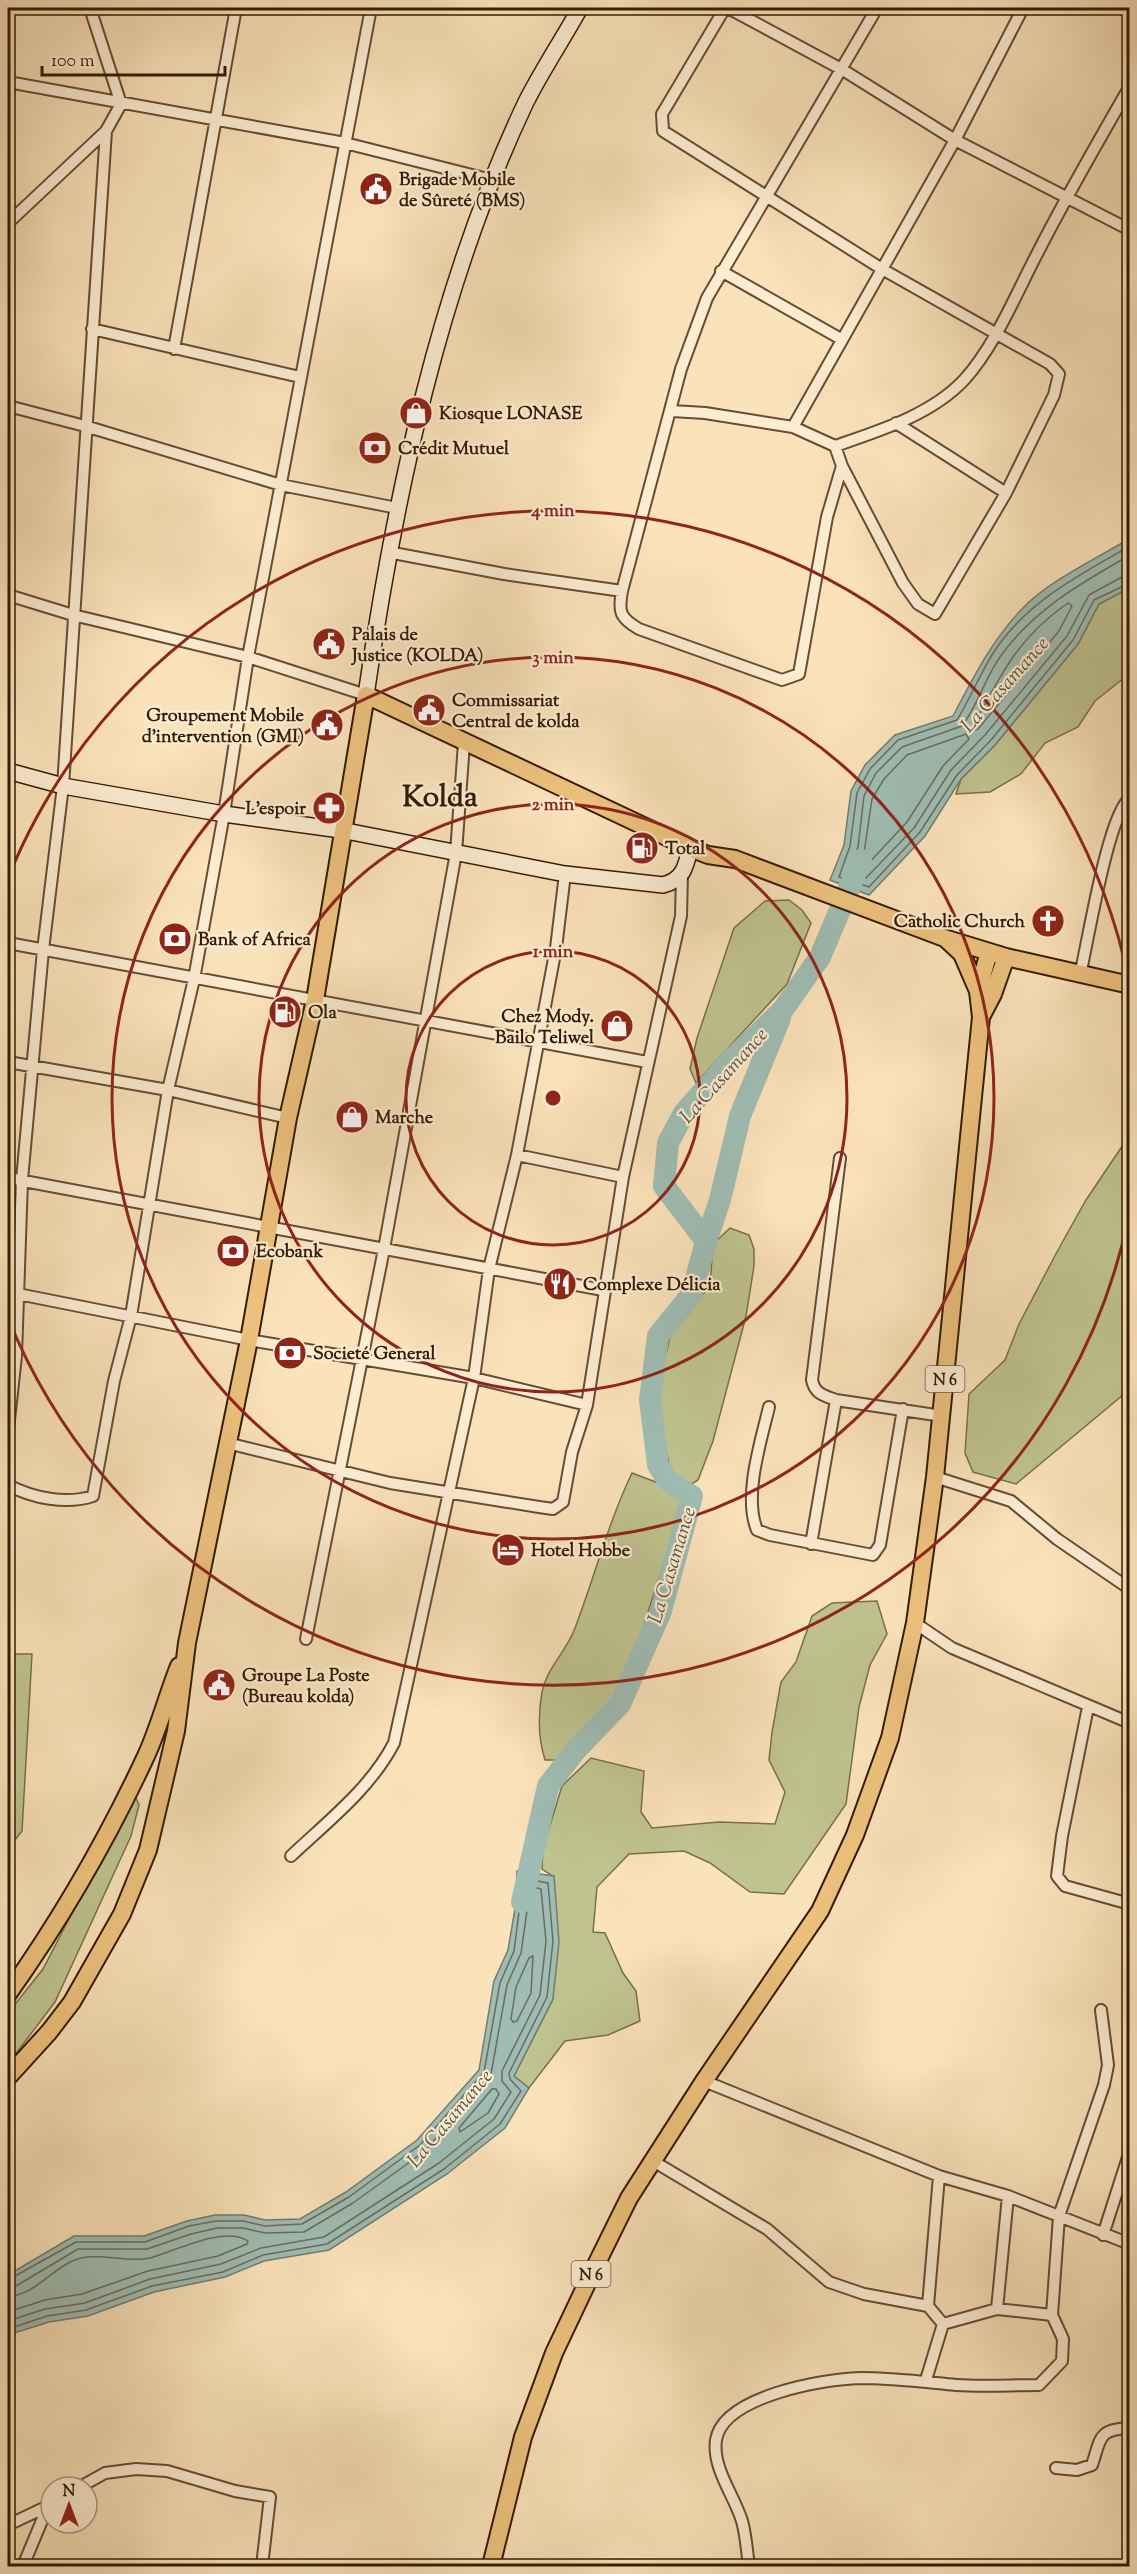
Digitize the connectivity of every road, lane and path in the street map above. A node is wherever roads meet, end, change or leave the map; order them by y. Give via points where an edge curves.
1 (90, 8) edge
2 (236, 8) edge
3 (371, 8) edge
4 (580, 8) edge
5 (727, 8) edge
6 (878, 8) edge
7 (1023, 8) edge
8 (843, 70) junction
9 (8, 82) edge
10 (1130, 86) edge
11 (121, 104) junction
12 (215, 121) junction
13 (106, 132) junction
14 (955, 140) junction
15 (345, 143) junction
16 (492, 180) junction
17 (768, 196) junction
18 (1066, 198) junction
19 (8, 223) edge
20 (1130, 230) edge
21 (882, 269) junction
22 (721, 271) junction
23 (92, 329) junction
24 (996, 332) junction
25 (841, 339) junction
26 (174, 349) junction
27 (300, 377) junction
28 (8, 406) edge
29 (672, 411) junction
30 (896, 423) junction
31 (85, 426) junction
32 (794, 428) junction
33 (835, 446) junction
34 (842, 466) junction
35 (281, 485) junction
36 (1006, 493) junction
37 (397, 508) junction
38 (388, 552) junction
39 (622, 591) junction
40 (8, 595) edge
41 (73, 615) junction
42 (248, 657) junction
43 (366, 695) junction
44 (464, 743) junction
45 (8, 771) edge
46 (63, 786) junction
47 (1130, 798) edge
48 (224, 814) junction
49 (341, 830) junction
50 (690, 848) junction
51 (456, 853) junction
52 (565, 874) junction
53 (682, 874) junction
54 (947, 939) junction
55 (8, 943) edge
56 (43, 950) junction
57 (989, 952) junction
58 (1006, 957) junction
59 (1080, 975) junction
60 (194, 979) junction
61 (1130, 985) edge
62 (978, 992) junction
63 (315, 1000) junction
64 (981, 1017) junction
65 (426, 1022) junction
66 (537, 1042) junction
67 (8, 1062) edge
68 (647, 1062) junction
69 (34, 1067) junction
70 (168, 1090) junction
71 (288, 1118) junction
72 (517, 1155) junction
73 (840, 1158) dead end
74 (623, 1177) junction
75 (8, 1178) edge
76 (22, 1180) junction
77 (149, 1205) junction
78 (269, 1226) junction
79 (384, 1249) junction
80 (489, 1269) junction
81 (603, 1290) junction
82 (18, 1294) junction
83 (131, 1316) junction
84 (249, 1340) junction
85 (364, 1359) junction
86 (474, 1378) junction
87 (836, 1400) junction
88 (587, 1404) junction
89 (769, 1407) dead end
90 (903, 1409) junction
91 (942, 1416) junction
92 (8, 1429) edge
93 (227, 1443) junction
94 (338, 1471) junction
95 (935, 1477) junction
96 (8, 1485) edge
97 (449, 1491) junction
98 (811, 1544) junction
99 (1130, 1589) edge
100 (915, 1623) junction
101 (306, 1639) dead end
102 (188, 1642) junction
103 (1088, 1707) junction
104 (1130, 1724) edge
105 (291, 1856) dead end
106 (1130, 1904) edge
107 (8, 1994) edge
108 (1101, 2010) dead end
109 (8, 2077) edge
110 (704, 2081) junction
111 (1130, 2151) edge
112 (653, 2162) junction
113 (939, 2176) junction
114 (1008, 2196) junction
115 (1059, 2216) junction
116 (1103, 2235) junction
117 (1130, 2244) edge
118 (928, 2306) junction
119 (997, 2309) junction
120 (1053, 2315) junction
121 (943, 2324) junction
122 (926, 2380) junction
123 (1130, 2428) edge
124 (1056, 2468) dead end
125 (99, 2477) edge
126 (39, 2510) edge
127 (8, 2525) edge
128 (39, 2528) edge
129 (23, 2566) edge
130 (262, 2566) edge
131 (491, 2566) edge
132 (749, 2566) edge

1 - 11 street
2 - 12 street
3 - 15 street
4 - 16 main road via 527,100
5 - 8 street
5 - 17 street via 662,114 663,131
6 - 8 street
7 - 14 street
8 - 14 street
8 - 17 street
9 - 11 street
10 - 18 street
11 - 12 street
11 - 13 street
12 - 15 street
12 - 26 street
13 - 19 street
13 - 23 street
14 - 18 street
14 - 21 street
15 - 16 street
15 - 27 street
16 - 37 main road via 425,387
17 - 21 street
17 - 22 street
18 - 20 street
18 - 24 street
21 - 24 street
21 - 25 street
22 - 25 street
22 - 29 street via 681,369
23 - 26 street
23 - 31 street
24 - 30 street via 964,380 934,404
24 - 36 street via 1050,364 1059,374 1054,395
25 - 32 street
26 - 27 street
27 - 35 street
28 - 31 street
29 - 32 street
29 - 39 street
30 - 33 street
30 - 36 street
31 - 35 street
31 - 41 street
32 - 33 street
33 - 34 street
34 - 36 street via 903,583 918,604 935,614
34 - 39 street via 827,517 799,674 782,680 639,629 624,621 618,610
35 - 37 street
35 - 42 street
37 - 38 main road
38 - 39 street
38 - 43 main road
40 - 41 street
41 - 42 street
41 - 46 street
42 - 43 street
42 - 48 street
43 - 44 main road
43 - 49 main road
44 - 50 main road
44 - 51 street
45 - 46 main road
46 - 48 main road
46 - 56 street
47 - 59 street via 1124,802 1113,828
48 - 49 main road
48 - 60 street
49 - 51 main road
49 - 63 main road
50 - 53 main road
50 - 54 main road via 735,859
51 - 52 main road
51 - 65 street
52 - 53 main road via 663,885
52 - 66 street via 556,948
53 - 68 street via 681,916
54 - 57 main road
54 - 62 main road via 962,954
55 - 56 street
56 - 60 street
56 - 69 street
57 - 58 main road
57 - 62 main road, N 6
58 - 59 main road
58 - 64 main road, N 6
59 - 61 main road
60 - 63 street
60 - 70 street
62 - 64 main road, N 6
63 - 65 street
63 - 71 main road
64 - 91 main road, N 6
65 - 66 street
65 - 79 street
66 - 68 street
66 - 72 street
67 - 69 street
68 - 74 street
69 - 70 street
69 - 76 street
70 - 71 street
70 - 77 street
71 - 78 main road
72 - 74 street
72 - 80 street
73 - 87 street via 812,1380 820,1395
74 - 81 street
75 - 76 street
76 - 77 street
76 - 82 street
77 - 78 street
77 - 83 street
78 - 79 street
78 - 84 main road
79 - 80 street
79 - 85 street
80 - 81 street
80 - 86 street
81 - 88 street
82 - 83 street
82 - 92 street
83 - 84 street
83 - 96 street via 114,1381 93,1496 80,1501 60,1500
84 - 85 street
84 - 93 main road
85 - 86 street
85 - 94 street
86 - 88 street
86 - 97 street
87 - 90 street
87 - 98 street
88 - 97 street via 572,1452 563,1502 553,1509
89 - 98 street via 757,1457 751,1515 757,1530
90 - 91 street
90 - 98 street via 877,1552
91 - 95 main road, N 6
93 - 94 street
93 - 102 main road
94 - 97 street
94 - 101 street
95 - 99 street via 1011,1501 1057,1539
95 - 100 main road, N 6
97 - 105 street via 394,1743 363,1788
100 - 103 street via 952,1648
100 - 110 main road, N 6 via 890,1738 850,1846 820,1911
102 - 107 main road via 147,1754 102,1845
102 - 109 main road via 177,1731 148,1850 122,1914 72,2002
103 - 104 street
103 - 106 street via 1057,1876 1065,1886
108 - 115 street via 1108,2065 1104,2085
110 - 112 main road, N 6
110 - 113 street
111 - 116 street
112 - 118 street via 766,2229 829,2282 864,2294
112 - 131 main road, N 6 via 629,2198 554,2353 523,2438
113 - 114 street
113 - 118 street
114 - 115 street
114 - 119 street
115 - 116 street
115 - 120 street
116 - 117 street
118 - 121 street
119 - 120 street
119 - 121 street
120 - 122 street via 1063,2339 1062,2361 1039,2385 956,2385
121 - 122 street
122 - 132 street via 858,2378 794,2388 745,2404 722,2426 715,2454 742,2522
123 - 124 street via 1110,2429 1102,2435 1092,2465 1077,2470
125 - 130 street via 136,2469 167,2471 270,2497
126 - 127 street
128 - 129 street

